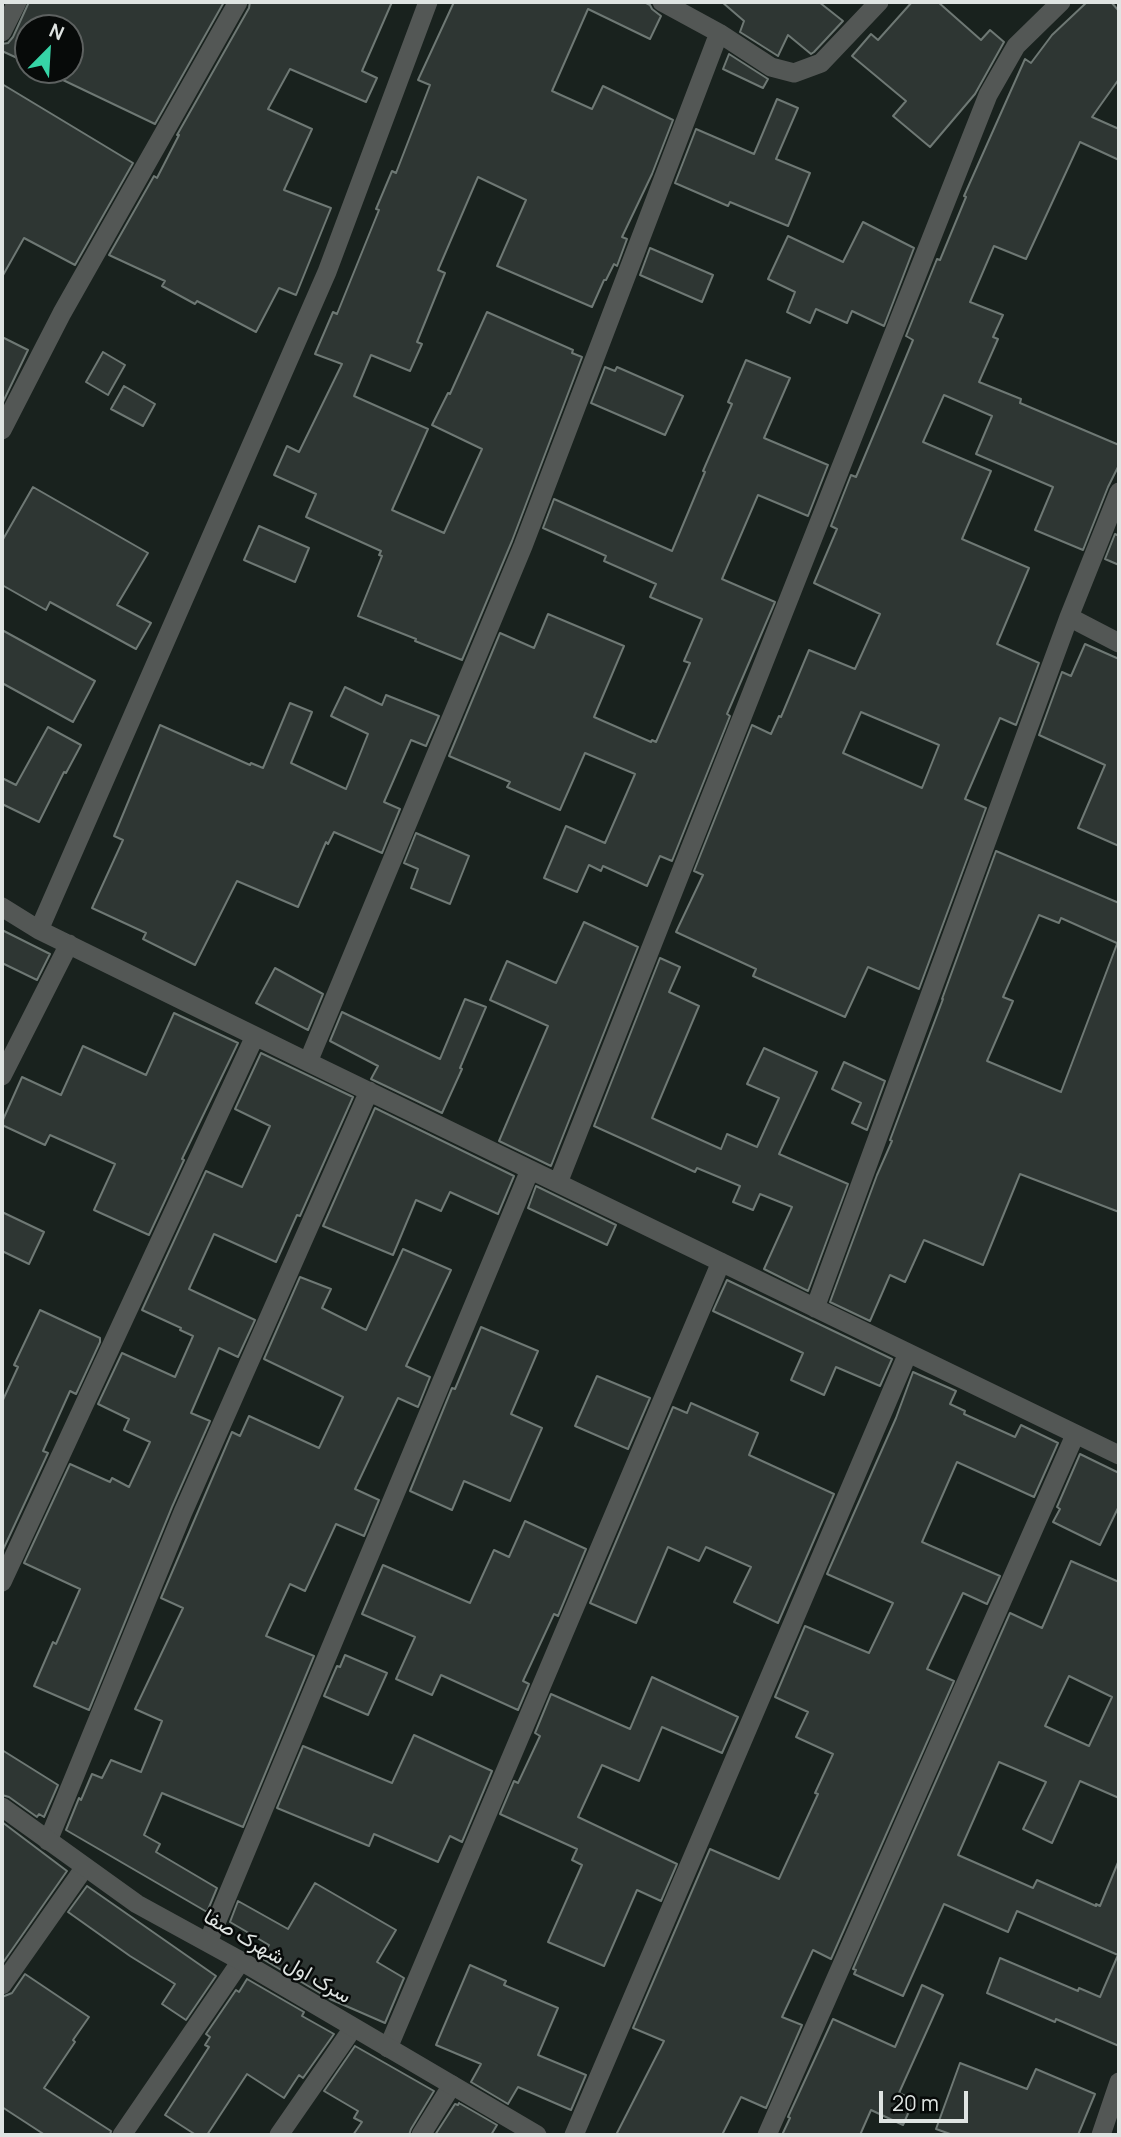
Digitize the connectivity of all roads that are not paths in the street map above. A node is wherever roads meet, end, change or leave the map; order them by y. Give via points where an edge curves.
1 (17, 2) edge
2 (239, 2) edge
3 (428, 2) edge
4 (662, 2) edge
5 (879, 2) edge
6 (1061, 2) edge
7 (2, 32) edge
8 (719, 33) junction
9 (2, 430) edge
10 (1119, 492) edge
11 (1069, 617) junction
12 (1119, 643) edge
13 (2, 908) edge
14 (39, 930) junction
15 (69, 944) junction
16 (255, 1036) junction
17 (308, 1062) junction
18 (2, 1076) edge
19 (369, 1091) junction
20 (530, 1170) junction
21 (558, 1183) junction
22 (721, 1262) junction
23 (816, 1308) junction
24 (908, 1353) junction
25 (1075, 1435) junction
26 (1119, 1455) edge
27 (2, 1582) edge
28 (2, 1807) edge
29 (48, 1841) junction
30 (85, 1867) junction
31 (208, 1942) junction
32 (242, 1961) junction
33 (2, 1985) edge
34 (353, 2028) junction
35 (388, 2048) junction
36 (1119, 2082) edge
37 (452, 2085) junction
38 (122, 2135) edge
39 (279, 2135) edge
40 (421, 2135) edge
41 (537, 2135) edge
42 (575, 2135) edge
43 (767, 2135) edge
44 (1101, 2135) edge

1 - 7 street
2 - 9 street via 62,313
3 - 14 street via 327,272
4 - 8 street
5 - 8 street via 821,63 794,73 772,67
6 - 21 street via 1016,46 988,95
8 - 17 street via 523,546
10 - 11 street
11 - 12 street
11 - 23 street
13 - 14 street
14 - 15 street
15 - 16 street
15 - 18 street
16 - 17 street
16 - 27 street
17 - 19 street
19 - 20 street
19 - 29 street via 183,1512
20 - 21 street
20 - 31 street
21 - 22 street
22 - 23 street
22 - 35 street
23 - 24 street
24 - 25 street
24 - 42 street
25 - 26 street
25 - 43 street
28 - 29 street, سرک اول شهرک صفا
29 - 30 street, سرک اول شهرک صفا
30 - 31 street, سرک اول شهرک صفا via 137,1904
30 - 33 street
31 - 32 street, سرک اول شهرک صفا
32 - 34 street, سرک اول شهرک صفا
32 - 38 street
34 - 35 street, سرک اول شهرک صفا
34 - 39 street
35 - 37 street, سرک اول شهرک صفا
36 - 44 street
37 - 40 street
37 - 41 street, سرک اول شهرک صفا

